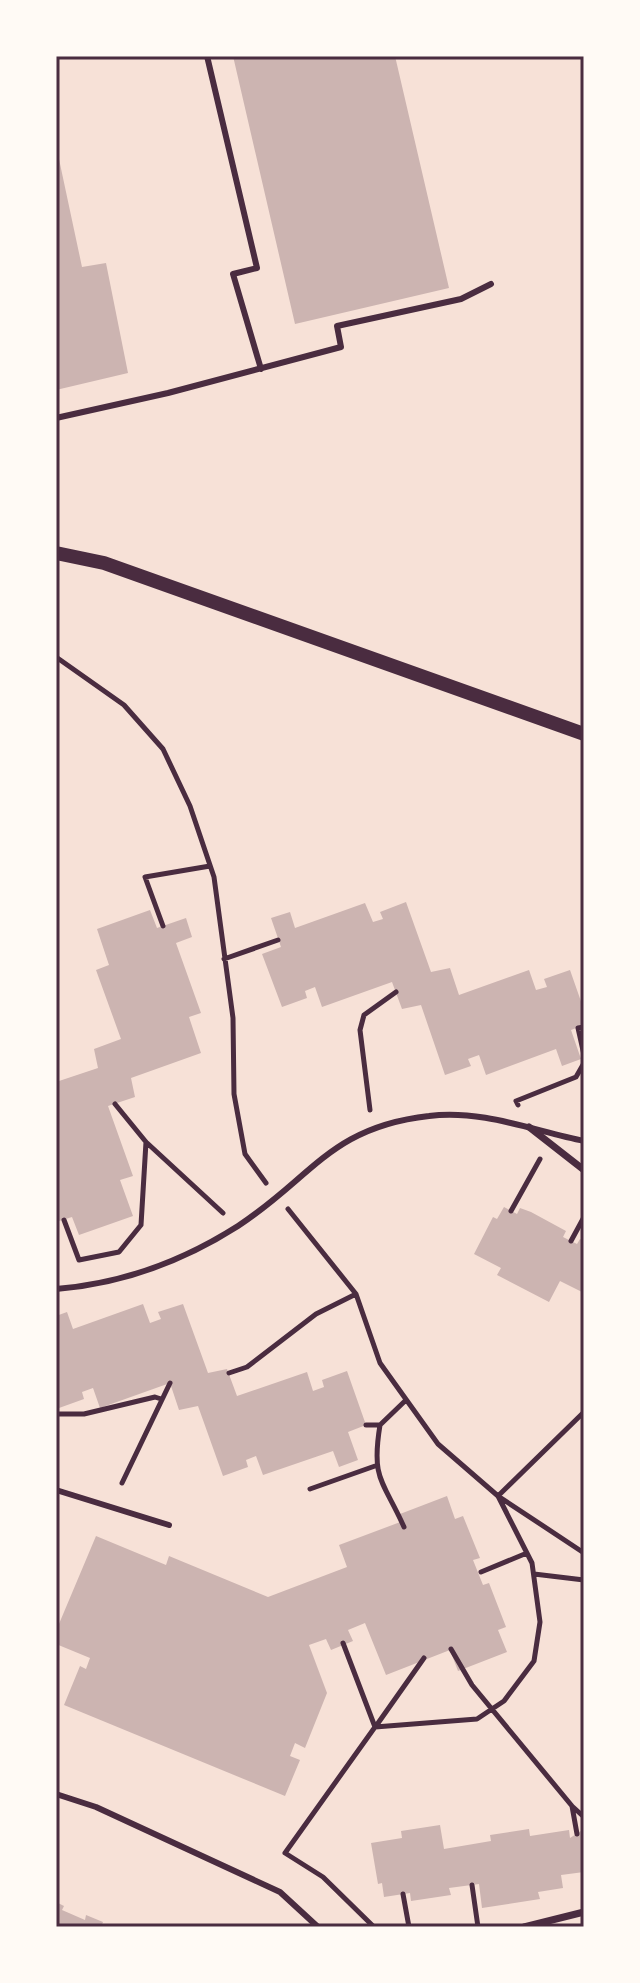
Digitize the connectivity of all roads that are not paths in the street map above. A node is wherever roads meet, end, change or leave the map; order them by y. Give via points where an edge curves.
1 (207, 56) edge
2 (491, 284) dead end
3 (261, 369) junction
4 (56, 418) edge
5 (56, 553) edge
6 (584, 734) edge
7 (529, 1127) junction
8 (584, 1141) edge
9 (584, 1170) edge
10 (56, 1289) edge
11 (56, 1490) edge
12 (169, 1525) dead end
13 (56, 1794) edge
14 (584, 1912) edge
15 (318, 1927) edge
16 (524, 1927) edge

1 - 3 lane via 257,268 233,274
2 - 3 lane via 461,299 337,326 341,347
3 - 4 lane
5 - 6 street via 104,563
7 - 8 lane
7 - 9 street
7 - 10 lane via 432,1115 372,1128 354,1135 239,1225 177,1260 93,1287
11 - 12 lane
13 - 15 lane via 96,1807 280,1892
14 - 16 street

